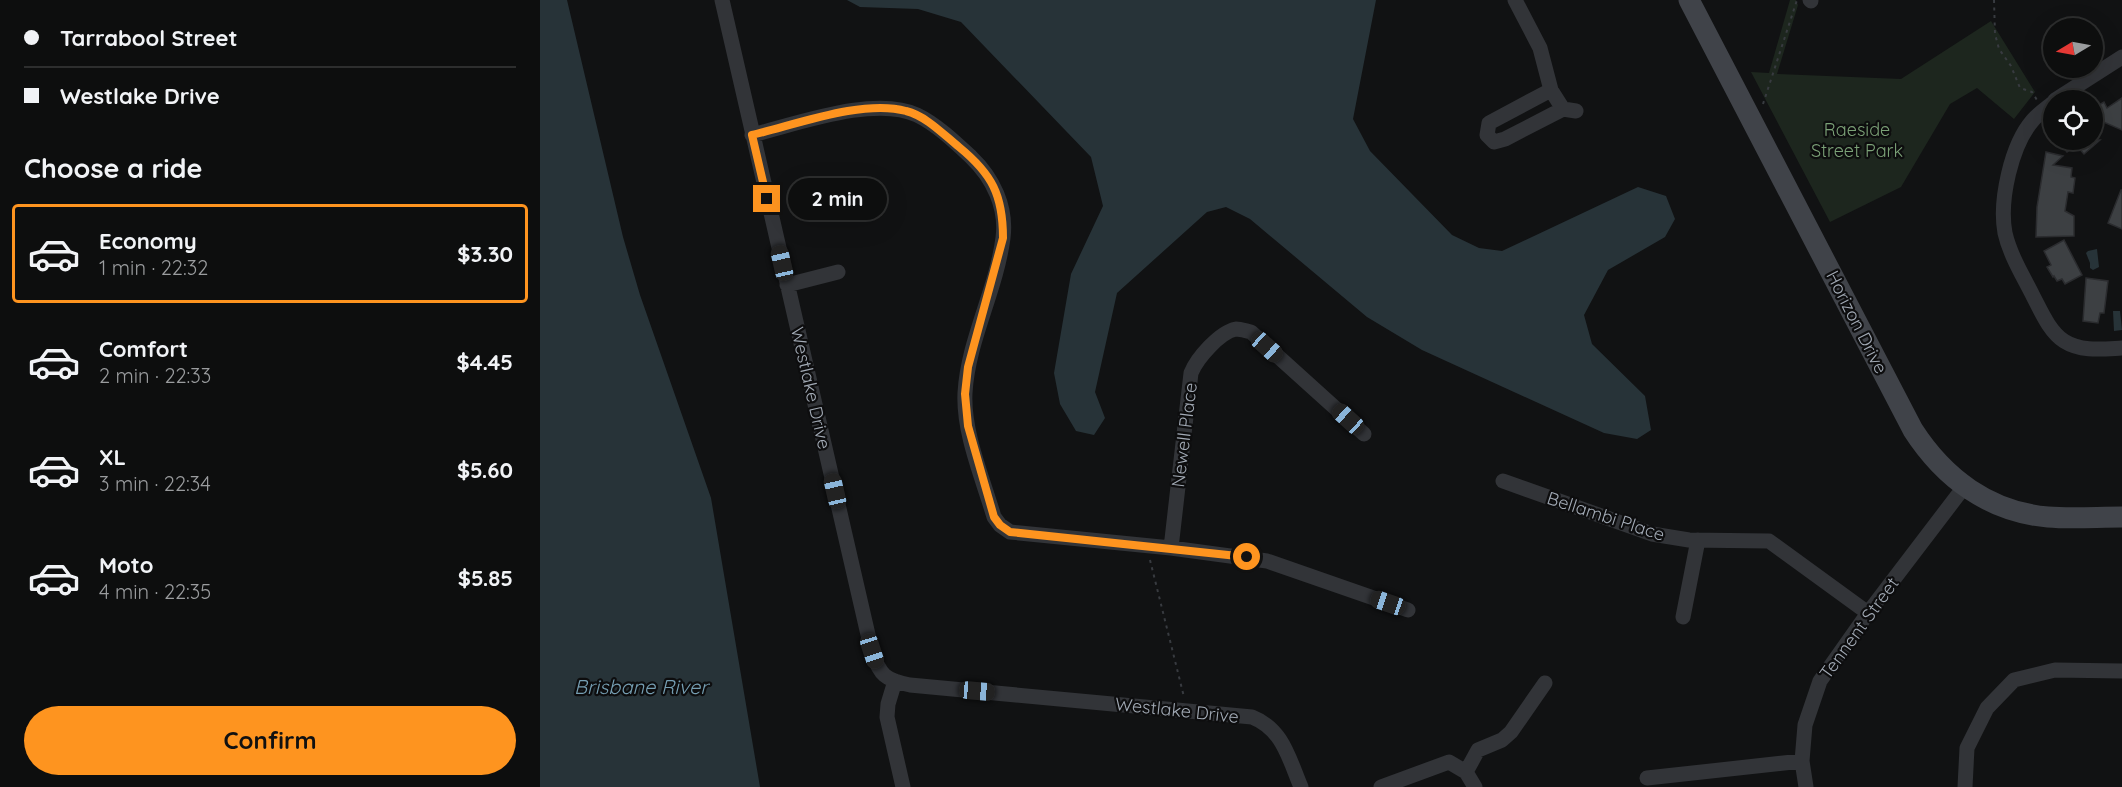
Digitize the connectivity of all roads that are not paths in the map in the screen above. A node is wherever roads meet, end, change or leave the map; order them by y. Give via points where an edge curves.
1 (722, 0) edge
2 (1515, 0) edge
3 (1689, 0) edge
4 (2122, 57) edge
5 (1551, 90) junction
6 (2072, 90) edge
7 (2043, 111) edge
8 (752, 135) junction
9 (838, 272) dead end
10 (787, 285) junction
11 (2122, 348) edge
12 (1364, 434) dead end
13 (1503, 481) dead end
14 (1964, 488) junction
15 (2122, 517) edge
16 (1698, 540) junction
17 (1171, 548) junction
18 (1408, 610) dead end
19 (1868, 613) junction
20 (1683, 617) dead end
21 (2122, 671) edge
22 (895, 681) junction
23 (1545, 683) dead end
24 (1802, 760) junction
25 (1466, 772) junction
26 (1647, 778) dead end
27 (903, 787) edge
28 (1301, 787) edge
29 (1381, 787) edge
30 (1475, 787) edge
31 (1806, 787) edge
32 (1965, 787) edge

1 - 8 street, Westlake Drive
2 - 5 street via 1540,48
3 - 14 street, Horizon Drive via 1913,430 1935,460
4 - 6 street
5 - 5 street via 1570,110 1505,139 1494,142 1487,135 1489,123
7 - 11 street via 2032,121 2011,161 2004,200 2005,234 2048,324 2062,340 2084,348
8 - 10 street, Westlake Drive
8 - 17 street via 874,107 894,109 918,116 978,163 994,186 1002,212 1003,238 968,367 965,394 968,426 994,517 1010,532
9 - 10 street
10 - 22 street, Westlake Drive via 872,651 879,671
12 - 17 street, Newell Place via 1251,332 1238,328 1225,333 1195,362 1191,373
13 - 16 street, Bellambi Place via 1652,534
14 - 15 street, Horizon Drive via 2005,508 2035,516
14 - 19 street, Tennent Street
16 - 19 street, Bellambi Place via 1769,541
16 - 20 street
17 - 18 street via 1267,561
19 - 24 street, Tennent Street via 1820,681 1805,725
21 - 32 street via 2055,670 2014,680 1987,708 1967,748
22 - 27 street via 887,717
22 - 28 street, Westlake Drive via 1252,717 1270,726 1280,737
23 - 25 street via 1510,732 1502,740 1478,750
24 - 26 street
24 - 31 street, Tennent Street
25 - 29 street via 1449,762
25 - 30 street

